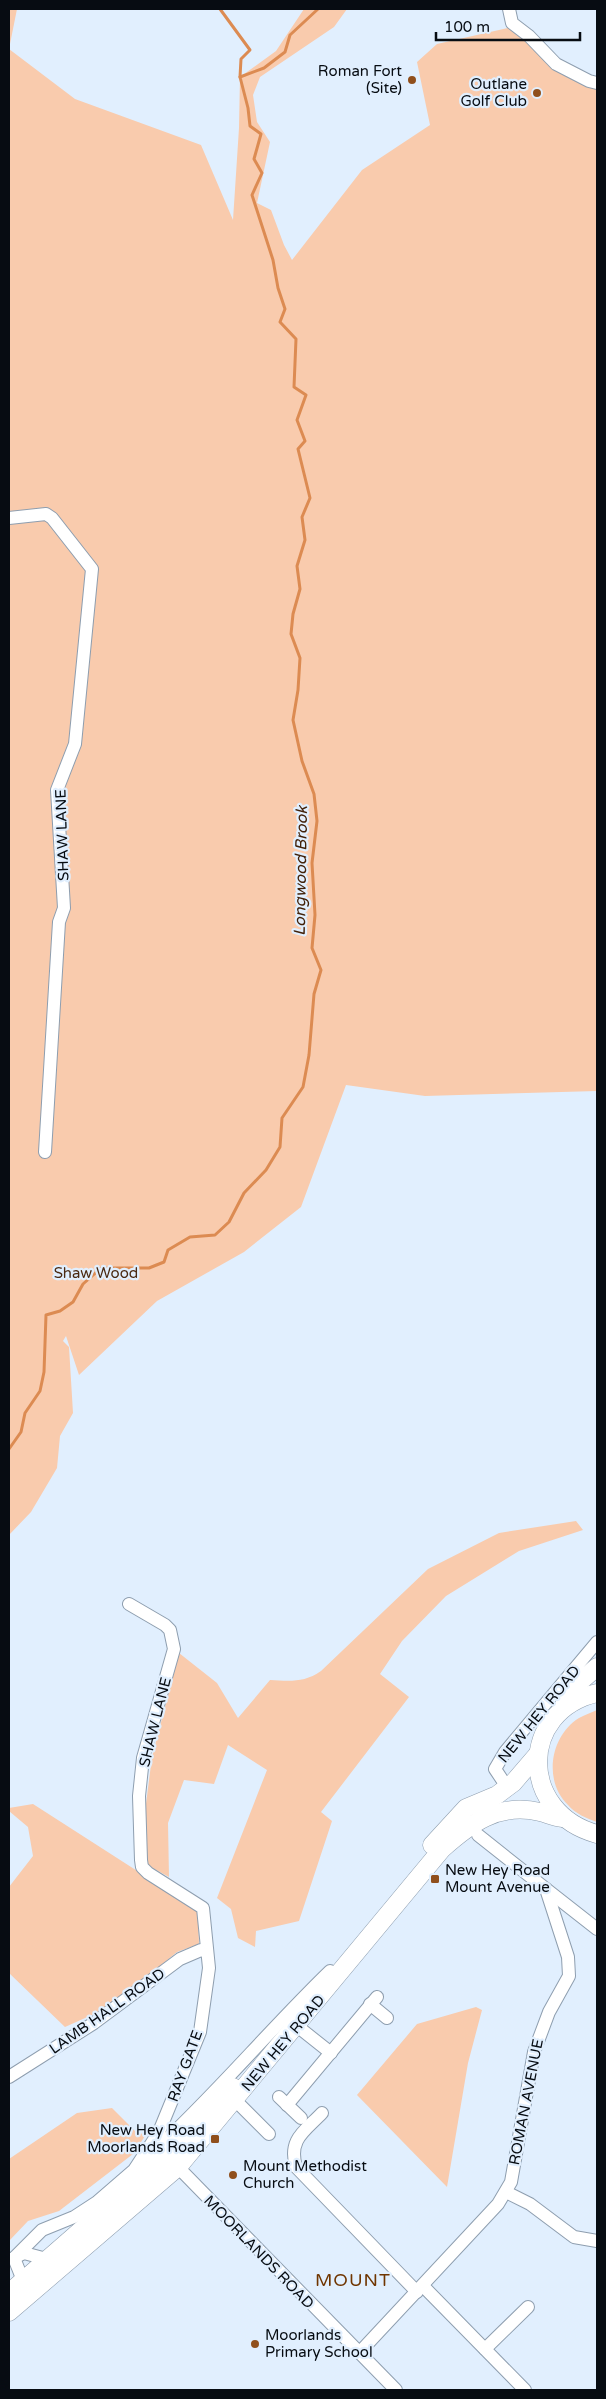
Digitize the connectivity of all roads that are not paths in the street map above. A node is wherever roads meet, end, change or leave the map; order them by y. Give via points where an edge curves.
1 (509, 9) edge
2 (597, 83) edge
3 (9, 518) edge
4 (45, 1152) dead end
5 (129, 1604) dead end
6 (597, 1642) edge
7 (597, 1667) edge
8 (597, 1693) edge
9 (561, 1710) junction
10 (538, 1754) junction
11 (507, 1787) junction
12 (528, 1810) junction
13 (563, 1818) junction
14 (597, 1834) edge
15 (478, 1835) dead end
16 (546, 1889) junction
17 (597, 1929) edge
18 (207, 1952) junction
19 (330, 1971) junction
20 (387, 2018) dead end
21 (297, 2026) junction
22 (331, 2053) junction
23 (9, 2077) edge
24 (235, 2100) junction
25 (322, 2113) dead end
26 (301, 2118) dead end
27 (269, 2134) dead end
28 (172, 2161) junction
29 (134, 2170) junction
30 (506, 2192) junction
31 (597, 2241) edge
32 (12, 2259) edge
33 (56, 2262) junction
34 (26, 2288) junction
35 (420, 2289) junction
36 (9, 2293) edge
37 (528, 2307) dead end
38 (9, 2312) edge
39 (485, 2349) junction
40 (359, 2354) junction
41 (391, 2389) edge
42 (525, 2390) edge

1 - 2 street via 512,22 556,64
3 - 4 street, SHAW LANE via 46,514 92,569 76,744 57,790 64,908 58,922
5 - 18 street, SHAW LANE via 165,1625 170,1630 174,1648 143,1758 139,1824 142,1867 203,1908
6 - 11 street, NEW HEY ROAD via 505,1752 495,1769
7 - 9 highway via 576,1685
8 - 9 highway
9 - 10 highway via 550,1722
10 - 11 highway, NEW HEY ROAD
10 - 13 highway via 540,1783
11 - 12 highway
11 - 19 highway, NEW HEY ROAD via 466,1808 437,1838
12 - 13 highway, NEW HEY ROAD
12 - 21 highway, NEW HEY ROAD via 480,1818 442,1849
13 - 14 highway via 582,1830
15 - 16 street
16 - 17 street
16 - 30 street, ROMAN AVENUE via 568,1957 569,1976 538,2039
18 - 23 street, LAMB HALL ROAD via 201,1950 180,1959 94,2023
18 - 29 street, RAY GATE via 209,1968 200,2032 159,2132
19 - 28 highway, NEW HEY ROAD
19 - 29 street, NEW HEY ROAD via 190,2118
20 - 22 street via 374,2001
21 - 22 street
21 - 24 highway, NEW HEY ROAD
22 - 26 street via 283,2101
24 - 27 street
24 - 28 highway, NEW HEY ROAD
25 - 35 street via 296,2140 292,2153 296,2167
28 - 33 highway, NEW HEY ROAD
28 - 40 street, MOORLANDS ROAD
29 - 32 street, RAY GATE via 74,2218 42,2230
30 - 31 street via 530,2204 574,2237
30 - 35 street, ROMAN AVENUE
32 - 33 street via 24,2253
32 - 34 street
33 - 34 highway, NEW HEY ROAD
34 - 36 highway, NEW HEY ROAD
34 - 38 highway, NEW HEY ROAD
35 - 39 street
35 - 40 street, ROMAN AVENUE
37 - 39 street
39 - 42 street
40 - 41 street, MOORLANDS ROAD

